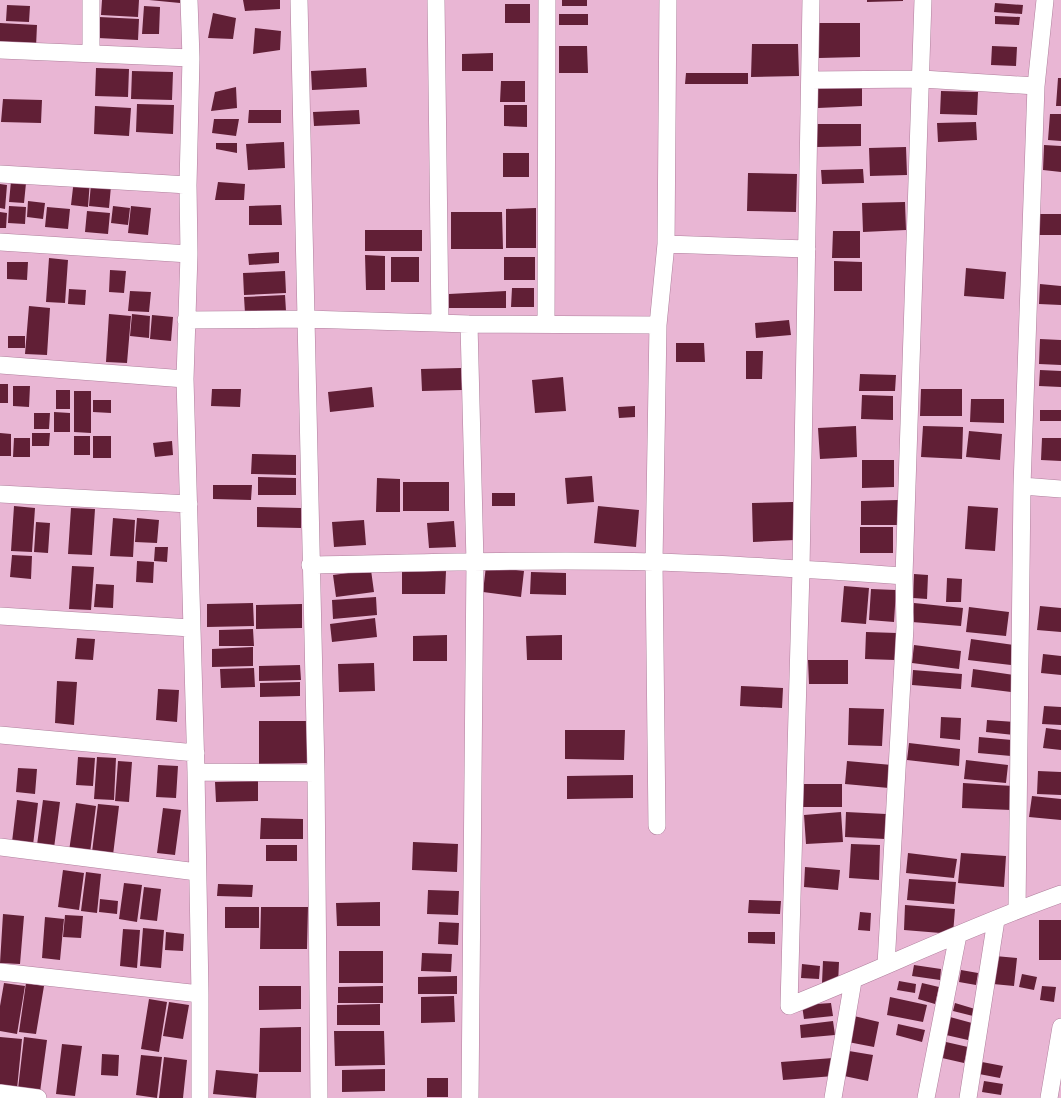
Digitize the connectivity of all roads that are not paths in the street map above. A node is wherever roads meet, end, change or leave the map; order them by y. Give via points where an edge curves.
1 (92, 0) edge
2 (189, 0) edge
3 (299, 0) edge
4 (436, 0) edge
5 (547, 0) edge
6 (668, 0) edge
7 (811, 0) edge
8 (923, 0) edge
9 (1045, 0) edge
10 (0, 50) edge
11 (91, 54) junction
12 (191, 58) junction
13 (922, 79) junction
14 (810, 80) junction
15 (1036, 86) junction
16 (0, 174) edge
17 (188, 185) junction
18 (0, 242) edge
19 (666, 244) junction
20 (807, 250) junction
21 (189, 254) junction
22 (306, 319) junction
23 (186, 320) junction
24 (440, 323) junction
25 (469, 324) junction
26 (546, 324) junction
27 (658, 324) junction
28 (0, 365) edge
29 (185, 379) junction
30 (1022, 486) junction
31 (1061, 489) edge
32 (0, 494) edge
33 (188, 504) junction
34 (475, 562) junction
35 (654, 562) junction
36 (310, 565) junction
37 (801, 569) junction
38 (904, 576) junction
39 (0, 616) edge
40 (191, 628) junction
41 (0, 735) edge
42 (196, 753) junction
43 (196, 772) junction
44 (316, 773) junction
45 (657, 826) dead end
46 (0, 847) edge
47 (197, 872) junction
48 (1061, 894) edge
49 (1017, 910) junction
50 (996, 920) junction
51 (958, 935) junction
52 (886, 965) junction
53 (0, 972) edge
54 (853, 981) junction
55 (200, 994) junction
56 (1061, 1027) edge
57 (0, 1093) edge
58 (38, 1098) edge
59 (200, 1098) edge
60 (319, 1098) edge
61 (470, 1098) edge
62 (833, 1098) edge
63 (926, 1098) edge
64 (968, 1098) edge
65 (1049, 1098) edge

1 - 11 street
2 - 12 street
3 - 22 street
4 - 24 street
5 - 26 street
6 - 19 street
7 - 14 street
8 - 13 street
9 - 15 street
10 - 11 street
11 - 12 street
12 - 17 street
13 - 14 street
13 - 15 street
13 - 38 street
14 - 20 street
15 - 30 street
16 - 17 street
17 - 21 street
18 - 21 street
19 - 20 street
19 - 27 street
20 - 37 street
21 - 23 street
22 - 23 street
22 - 24 street
22 - 36 street
23 - 29 street
24 - 25 street
25 - 26 street
25 - 34 street
26 - 27 street
27 - 35 street
28 - 29 street
29 - 33 street
30 - 31 street
30 - 49 street
32 - 33 street
33 - 40 street
34 - 35 street
34 - 36 street
34 - 61 street
35 - 37 street
35 - 45 street
36 - 44 street
37 - 38 street
37 - 54 street via 789,1006
38 - 52 street via 905,627
39 - 40 street
40 - 42 street
41 - 42 street
42 - 43 street
43 - 44 street
43 - 47 street
44 - 60 street
46 - 47 street
47 - 55 street
48 - 49 street
49 - 50 street
50 - 51 street
50 - 64 street
51 - 52 street
51 - 63 street
52 - 54 street
53 - 55 street
54 - 62 street
55 - 59 street
56 - 65 street
57 - 58 street

